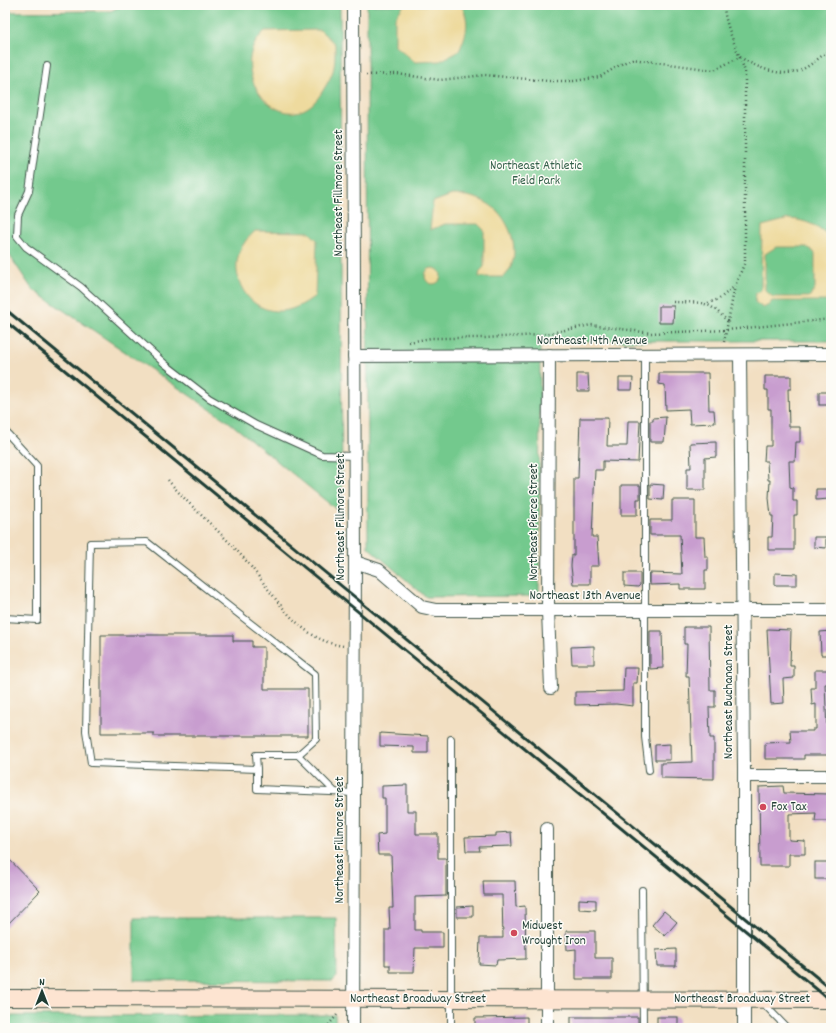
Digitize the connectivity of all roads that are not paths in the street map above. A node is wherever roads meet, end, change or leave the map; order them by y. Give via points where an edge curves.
1 (353, 5) edge
2 (47, 66) dead end
3 (831, 354) edge
4 (549, 355) junction
5 (645, 355) junction
6 (740, 355) junction
7 (354, 356) junction
8 (5, 431) edge
9 (354, 456) junction
10 (355, 562) junction
11 (743, 609) junction
12 (646, 610) junction
13 (831, 610) edge
14 (548, 611) junction
15 (5, 618) edge
16 (551, 688) dead end
17 (452, 739) dead end
18 (298, 755) junction
19 (257, 769) junction
20 (649, 770) dead end
21 (744, 776) junction
22 (831, 776) edge
23 (336, 792) junction
24 (354, 793) junction
25 (547, 829) dead end
26 (642, 890) dead end
27 (5, 998) edge
28 (451, 999) junction
29 (547, 999) junction
30 (643, 999) junction
31 (353, 1000) junction
32 (752, 1000) junction
33 (831, 1000) edge
34 (353, 1028) edge
35 (451, 1028) edge
36 (547, 1028) edge
37 (643, 1028) edge
38 (744, 1028) edge
39 (788, 1028) edge

1 - 7 street, Northeast Fillmore Street
2 - 9 lane via 29,191 18,215 17,236 26,247 81,287 165,364 208,398 256,425 322,455
3 - 6 street, Northeast 14th Avenue
4 - 5 street, Northeast 14th Avenue
4 - 7 street, Northeast 14th Avenue
4 - 14 street, Northeast Pierce Street
5 - 6 street, Northeast 14th Avenue
5 - 12 lane
6 - 11 street, Northeast Buchanan Street
7 - 9 street, Northeast Fillmore Street
8 - 15 lane via 37,466 37,620
9 - 10 street, Northeast Fillmore Street
10 - 14 street, Northeast 13th Avenue via 379,570 422,607 428,609
10 - 24 street, Northeast Fillmore Street
11 - 12 street, Northeast 13th Avenue
11 - 13 street, Northeast 13th Avenue
11 - 21 street, Northeast Buchanan Street
12 - 14 street, Northeast 13th Avenue
12 - 20 lane via 645,737
14 - 16 street, Northeast Pierce Street
17 - 28 lane
18 - 19 lane via 256,755
18 - 19 lane via 316,739 315,674 147,542 90,543 86,730 91,763
18 - 23 lane
19 - 23 lane via 257,788
21 - 22 street
21 - 32 street, Northeast Buchanan Street
23 - 24 lane
24 - 31 street, Northeast Fillmore Street
25 - 29 street
26 - 30 lane
27 - 31 main road, Northeast Broadway Street
28 - 29 main road, Northeast Broadway Street
28 - 31 main road, Northeast Broadway Street
28 - 35 lane
29 - 30 main road, Northeast Broadway Street
29 - 36 street
30 - 32 main road, Northeast Broadway Street
30 - 37 lane
31 - 34 street, Northeast Fillmore Street
32 - 33 main road, Northeast Broadway Street
32 - 38 street, Northeast Buchanan Street
32 - 39 lane

